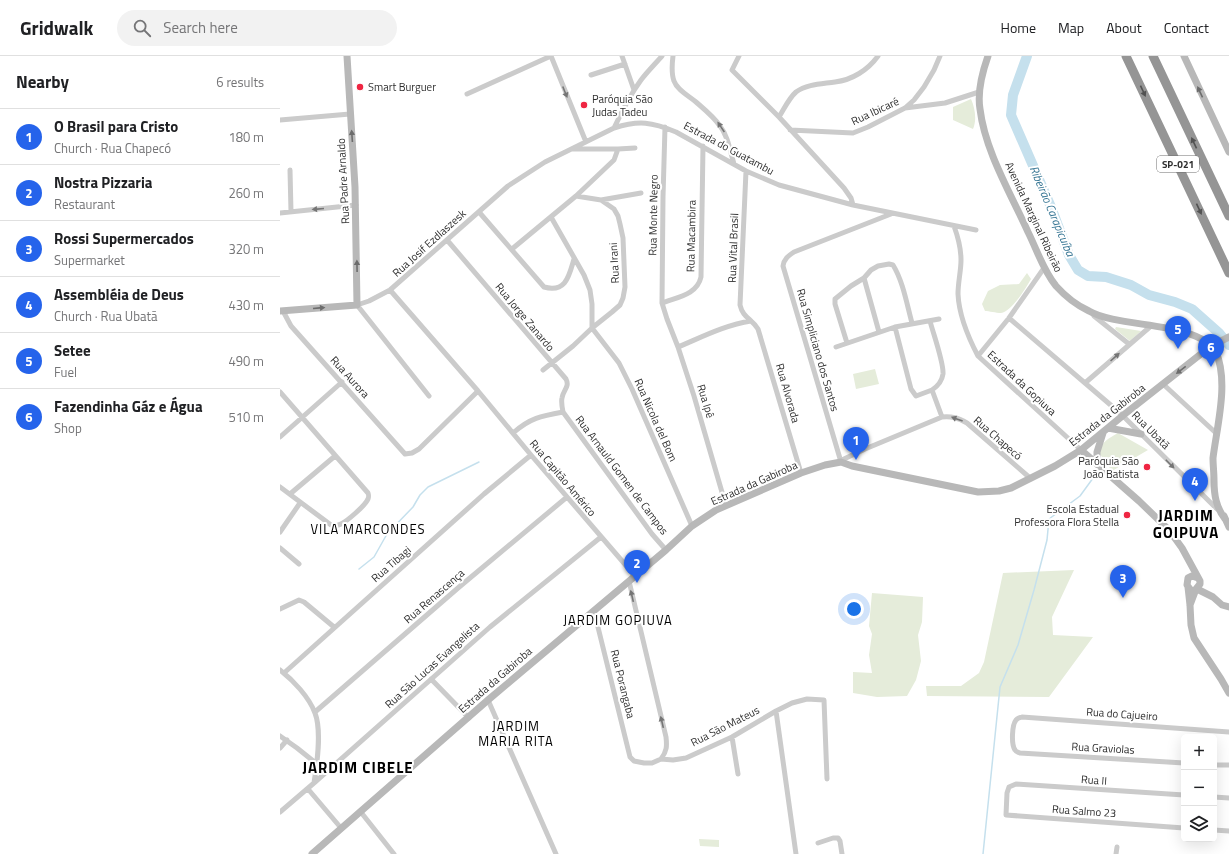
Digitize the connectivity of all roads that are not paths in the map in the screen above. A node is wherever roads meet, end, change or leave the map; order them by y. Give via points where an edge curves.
1 (347, 56) edge
2 (551, 56) edge
3 (622, 56) edge
4 (662, 56) edge
5 (673, 56) edge
6 (739, 56) edge
7 (878, 56) edge
8 (940, 56) edge
9 (988, 56) edge
10 (1126, 56) edge
11 (1153, 56) edge
12 (1184, 56) edge
13 (625, 64) junction
14 (591, 75) dead end
15 (634, 90) junction
16 (979, 92) junction
17 (467, 94) dead end
18 (905, 108) junction
19 (350, 114) junction
20 (779, 117) junction
21 (280, 120) edge
22 (665, 127) junction
23 (614, 128) junction
24 (790, 130) junction
25 (586, 142) junction
26 (703, 146) junction
27 (635, 148) dead end
28 (572, 149) junction
29 (618, 149) junction
30 (1229, 152) edge
31 (734, 164) junction
32 (290, 170) dead end
33 (746, 171) junction
34 (508, 186) joint
35 (641, 193) dead end
36 (576, 196) junction
37 (601, 200) junction
38 (853, 205) junction
39 (356, 206) junction
40 (291, 212) junction
41 (479, 212) junction
42 (280, 213) edge
43 (892, 214) junction
44 (1229, 216) edge
45 (551, 217) junction
46 (954, 226) junction
47 (976, 230) dead end
48 (447, 240) junction
49 (512, 249) junction
50 (574, 259) junction
51 (1044, 268) junction
52 (1229, 273) edge
53 (864, 278) junction
54 (390, 290) junction
55 (662, 302) junction
56 (357, 305) junction
57 (282, 311) edge
58 (1090, 312) junction
59 (1010, 318) junction
60 (939, 319) dead end
61 (751, 321) junction
62 (930, 321) junction
63 (912, 323) junction
64 (1151, 326) junction
65 (895, 327) junction
66 (592, 328) junction
67 (879, 332) junction
68 (1229, 337) edge
69 (847, 343) junction
70 (1129, 344) junction
71 (1211, 346) junction
72 (678, 347) junction
73 (836, 347) dead end
74 (978, 356) junction
75 (552, 363) junction
76 (543, 370) dead end
77 (342, 382) junction
78 (1085, 383) junction
79 (1163, 384) junction
80 (932, 390) junction
81 (478, 391) junction
82 (280, 392) edge
83 (428, 396) dead end
84 (563, 412) junction
85 (1123, 416) junction
86 (942, 417) junction
87 (302, 418) junction
88 (1106, 429) junction
89 (513, 433) junction
90 (1141, 434) junction
91 (1217, 434) junction
92 (280, 437) edge
93 (1081, 450) junction
94 (531, 455) junction
95 (335, 456) junction
96 (841, 462) junction
97 (1097, 464) junction
98 (801, 474) junction
99 (1030, 478) junction
100 (280, 487) edge
101 (1214, 491) junction
102 (290, 494) junction
103 (1204, 495) junction
104 (567, 497) junction
105 (300, 503) junction
106 (726, 506) junction
107 (1220, 512) junction
108 (1225, 519) junction
109 (692, 526) junction
110 (1229, 527) edge
111 (280, 532) edge
112 (601, 537) junction
113 (280, 548) edge
114 (666, 550) junction
115 (1188, 560) junction
116 (299, 564) dead end
117 (635, 576) junction
118 (1199, 579) junction
119 (629, 581) junction
120 (1187, 583) junction
121 (1197, 589) junction
122 (1212, 597) junction
123 (1190, 606) junction
124 (1226, 606) edge
125 (280, 609) edge
126 (594, 611) junction
127 (1229, 614) edge
128 (334, 627) junction
129 (282, 672) edge
130 (431, 679) junction
131 (1221, 679) junction
132 (1229, 681) edge
133 (1229, 693) edge
134 (488, 700) junction
135 (776, 711) junction
136 (315, 712) junction
137 (469, 718) junction
138 (1229, 732) edge
139 (280, 736) edge
140 (732, 737) junction
141 (287, 740) junction
142 (280, 748) edge
143 (1020, 753) joint
144 (661, 759) junction
145 (634, 761) joint
146 (1181, 763) edge
147 (317, 764) junction
148 (1217, 765) edge
149 (1229, 766) edge
150 (738, 774) dead end
151 (827, 779) dead end
152 (314, 783) junction
153 (308, 789) junction
154 (1007, 793) joint
155 (1181, 795) edge
156 (1217, 797) edge
157 (1229, 798) edge
158 (360, 811) junction
159 (280, 812) edge
160 (341, 828) junction
161 (1181, 828) edge
162 (1217, 830) edge
163 (1229, 831) edge
164 (818, 843) dead end
165 (1117, 847) dead end
166 (316, 853) edge
167 (394, 854) edge
168 (556, 854) edge
169 (796, 854) edge
170 (842, 854) edge
171 (1116, 854) edge

1 - 19 main road, Rua Padre Arnaldo
2 - 17 street
2 -> 25 street
3 - 13 street
4 - 15 street
31 -> 5 street via 720,125 674,82
6 - 20 street via 732,70
7 - 20 street via 872,65 847,79 805,87 791,97
8 - 18 street, Rua Ibicaré via 924,87
9 - 16 main road, Avenida Marginal Ribeirão via 982,71
10 -> 52 highway, SP-021
44 -> 11 highway, SP-021
30 -> 12 main road
13 - 14 street
13 - 15 street
15 - 23 street
16 - 18 street via 945,103
16 - 51 main road, Avenida Marginal Ribeirão via 984,132
18 - 24 street, Rua Ibicaré via 853,133
19 - 21 street
39 -> 19 main road, Rua Padre Arnaldo
20 - 24 street
22 - 23 street, Estrada do Guatambu via 645,122
22 - 26 street, Estrada do Guatambu
22 - 55 street, Rua Monte Negro
23 - 25 street, Estrada do Guatambu
24 - 38 street via 844,188
25 - 28 street, Estrada do Guatambu
26 - 31 street, Estrada do Guatambu
26 - 55 street, Rua Macambira via 700,283 687,294
27 - 29 street
28 - 29 street
28 - 34 street, Estrada do Guatambu via 545,162
29 - 36 street via 614,160
31 - 33 street, Estrada do Guatambu
32 - 40 street
33 - 38 street, Estrada do Guatambu via 779,185
33 - 61 street, Rua Vital Brasil via 740,305 742,312
34 - 41 street, Rua Josif Ezdlaszesk
35 - 37 street
36 - 37 street
36 - 45 street
37 - 66 street, Rua Irani via 614,210 620,224 625,287 620,305
38 - 43 street, Estrada do Guatambu
39 -> 40 street
56 -> 39 main road, Rua Padre Arnaldo
40 - 42 street
41 - 48 street, Rua Josif Ezdlaszesk
41 - 49 street
43 - 46 street, Estrada do Guatambu
43 - 96 street, Rua Simpliciano dos Santos via 794,252 784,260 783,266
45 - 49 street
45 - 50 street
46 - 47 street, Estrada do Guatambu
46 - 74 street, Estrada da Gopiuva via 961,259 959,306
48 - 54 street, Rua Josif Ezdlaszesk
48 - 75 street, Rua Jorge Zanardo
49 - 50 street via 544,287 550,288 556,288 568,280
50 - 66 street via 590,290
51 - 58 main road, Avenida Marginal Ribeirão via 1065,296
51 - 59 street
53 - 63 street via 878,266 893,265 903,289
53 - 67 street
53 - 69 street via 835,299
54 - 56 street, Rua Josif Ezdlaszesk
54 - 81 street, Rua Capitão Américo
55 - 72 street, Rua Ipê
57 -> 56 main road
56 - 83 street
57 - 77 street, Rua Aurora via 291,326
58 - 64 main road, Avenida Marginal Ribeirão
58 - 70 street
59 - 74 street
59 - 78 street, Rua Ubatã
60 - 62 street
61 - 72 street via 735,324
61 - 98 street, Rua Alvorada via 758,329 764,345
62 - 63 street
62 - 80 street via 943,374 940,382
63 - 65 street
64 - 70 street
64 - 71 main road, Avenida Marginal Ribeirão via 1197,337
65 - 67 street
65 - 80 street via 913,394 916,396
66 - 75 street, Rua Irani
66 - 109 street, Rua Nicola del Bom via 619,363
67 - 69 street
68 - 71 main road, Estrada da Gabiroba
69 - 73 street
78 -> 70 street
71 -> 79 main road, Estrada da Gabiroba
71 - 91 main road via 1221,365 1224,380
72 - 106 street, Rua Ipê
74 - 93 street, Estrada da Gopiuva
75 - 76 street, Rua Irani
75 - 84 street, Rua Jorge Zanardo via 568,382 562,397
77 - 81 street, Rua Aurora via 405,454 419,449
77 - 87 street
78 - 85 street, Rua Ubatã
79 - 85 main road, Estrada da Gabiroba
79 - 91 street
80 - 86 street
81 - 89 street, Rua Capitão Américo
82 - 87 street
84 - 89 street via 530,420
84 - 114 street, Rua Arnauld Gomen de Campos
85 - 88 main road, Estrada da Gabiroba
85 - 90 street, Rua Ubatã
86 - 96 street via 865,449
99 -> 86 street, Rua Chapecó via 967,423 950,416
87 - 92 street
87 - 95 street
88 - 90 main road
88 - 93 main road, Estrada da Gabiroba
88 - 97 main road via 1098,444
89 - 94 street, Rua Capitão Américo
90 -> 103 street, Rua Ubatã
91 - 101 main road via 1213,460
93 - 97 main road
93 - 99 main road, Estrada da Gabiroba
94 - 104 street, Rua Capitão Américo
94 - 128 street, Rua Tibagi
95 - 102 street
95 - 105 street via 368,493 365,503 340,525 335,526
96 - 98 main road, Estrada da Gabiroba
96 - 99 main road, Estrada da Gabiroba via 978,492 1011,488
97 - 115 main road via 1168,530
98 - 106 main road, Estrada da Gabiroba
100 - 102 street
101 - 103 street
101 - 107 main road
101 - 108 main road
102 - 105 street
103 - 107 street, Rua Ubatã
104 - 112 street, Rua Capitão Américo
104 - 136 street, Rua Renascença
105 - 111 street
106 - 109 main road, Estrada da Gabiroba
107 - 108 main road
108 - 110 main road
109 - 114 main road, Estrada da Gabiroba
112 - 117 street, Rua Capitão Américo
112 - 130 street, Rua São Lucas Evangelista via 490,627
113 - 116 street
114 - 117 main road, Estrada da Gabiroba
115 - 118 main road
115 - 120 main road
117 - 119 main road, Estrada da Gabiroba
118 - 120 main road via 1192,576
118 - 121 main road
118 - 122 main road
119 - 126 main road, Estrada da Gabiroba
144 -> 119 street via 666,753 666,737
120 - 121 main road via 1191,589
120 - 123 main road
121 - 122 main road
121 - 123 main road
122 - 124 main road
123 - 131 main road via 1194,638
124 - 127 main road
125 - 128 street via 299,600
126 - 134 main road, Estrada da Gabiroba
126 - 145 street, Rua Porangaba via 630,757
128 - 129 street, Rua Tibagi
129 - 136 street via 302,692
130 - 137 street
130 - 152 street, Rua São Lucas Evangelista
131 - 132 street
131 - 133 main road
134 - 137 main road, Estrada da Gabiroba
134 - 168 street
135 - 140 street, Rua São Mateus
135 - 151 street, Rua São Mateus via 800,700 824,700
135 - 169 street
136 - 147 street
137 - 158 main road, Estrada da Gabiroba
138 - 143 street, Rua do Cajueiro via 1022,717 1015,722 1012,740 1015,751
139 - 141 street
140 - 144 street, Rua São Mateus via 686,758
140 - 150 street
141 - 142 street
141 - 147 street
143 - 146 street, Rua Graviolas
144 - 145 street, Rua São Mateus via 652,763
147 - 152 street
148 - 149 street
152 - 153 street, Rua São Lucas Evangelista
153 - 159 street, Rua São Lucas Evangelista
153 - 160 street
154 - 155 street, Rua II via 1008,787 1016,784
154 - 161 street, Rua Salmo 23 via 1006,815
156 - 157 street
158 - 160 main road, Estrada da Gabiroba
158 - 167 street
160 - 166 main road, Estrada da Gabiroba
162 - 163 street
164 - 170 street via 838,838
165 - 171 street

